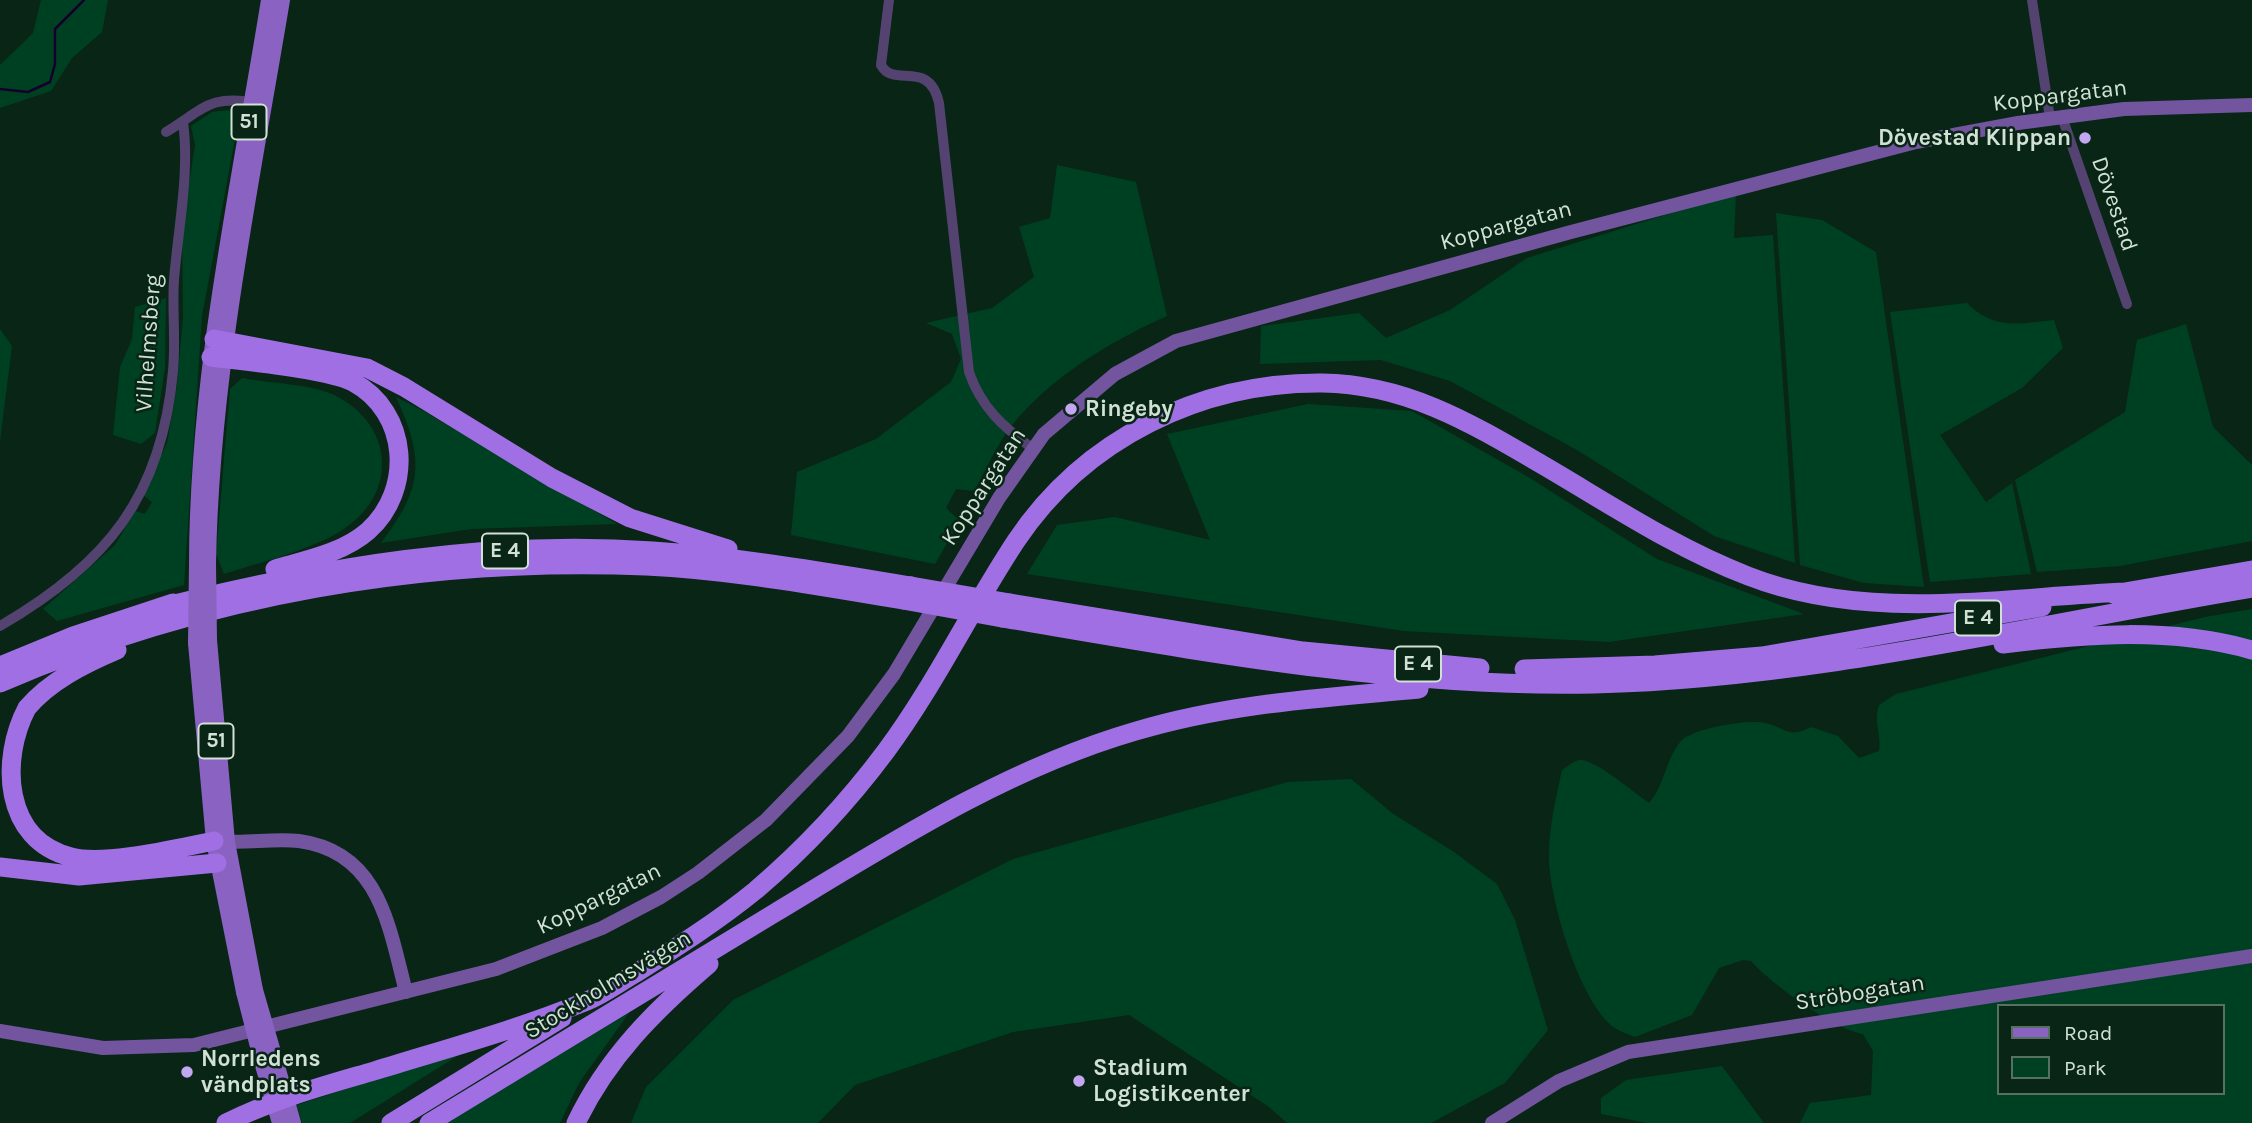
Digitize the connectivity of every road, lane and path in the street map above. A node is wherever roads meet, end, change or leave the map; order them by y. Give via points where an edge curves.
1 (269, 0) edge
2 (282, 0) edge
3 (889, 0) edge
4 (2032, 0) edge
5 (259, 104) junction
6 (2252, 105) edge
7 (2056, 117) junction
8 (183, 122) junction
9 (166, 132) dead end
10 (2127, 304) dead end
11 (219, 349) junction
12 (1032, 448) junction
13 (790, 566) junction
14 (2252, 570) edge
15 (2252, 588) edge
16 (2126, 592) junction
17 (907, 593) junction
18 (257, 600) junction
19 (163, 607) junction
20 (1006, 610) junction
21 (0, 626) edge
22 (1934, 644) junction
23 (2252, 650) edge
24 (0, 666) edge
25 (1493, 682) junction
26 (0, 683) edge
27 (222, 850) junction
28 (0, 867) edge
29 (752, 927) junction
30 (2252, 956) edge
31 (406, 992) junction
32 (593, 999) junction
33 (0, 1031) edge
34 (280, 1098) junction
35 (226, 1123) edge
36 (280, 1123) edge
37 (293, 1123) edge
38 (391, 1123) edge
39 (429, 1123) edge
40 (576, 1123) edge
41 (1492, 1123) edge

1 - 5 main road, 51
2 - 5 main road, 51
3 - 12 street via 884,71 925,78 937,93 969,372 982,402
4 - 7 street, Dövestad
5 - 8 street via 213,101
5 - 11 main road, 51
6 - 7 street, Koppargatan via 2124,109
7 - 10 street, Dövestad
7 - 12 street, Koppargatan via 1875,152 1207,330 1175,341 1115,374 1082,398
8 - 9 street
8 - 21 street, Vilhelmsberg via 187,151 174,285 173,368 167,418 154,461 138,501 86,567 53,594
11 - 13 highway via 367,368 552,478 630,517
11 - 19 highway via 352,382 375,400 390,420 401,466 395,492 382,516 343,546
11 - 27 main road, 51, bridge via 201,451 202,642
12 - 31 street, Koppargatan via 866,715 756,829 689,879 602,928 496,969
13 - 17 highway, E 4
13 - 19 highway, E 4 via 650,551 544,549 454,554 268,580
14 - 16 highway, E 4
15 - 22 highway, E 4
16 - 20 highway, E 4 via 1762,656 1584,669 1392,662
16 - 32 highway via 1914,605 1802,592 1751,578 1692,550 1463,418 1420,401 1331,383 1286,384 1203,399 1121,439 1085,464 1051,497 1019,537 887,750 795,855 695,936
17 - 18 highway, E 4 via 709,571 544,564 374,578
17 - 20 highway, E 4, bridge
18 - 26 highway, E 4 via 156,625
18 - 27 highway via 121,648 68,674 25,710 9,738 4,759 6,792 14,815 32,837 56,852 82,859
19 - 24 highway, E 4
20 - 25 highway, E 4 via 1296,666
22 - 23 highway via 1989,645 2145,634
22 - 25 highway, E 4 via 1664,681
25 - 29 highway, Stockholmsvägen via 1246,706 1135,731 1030,769 983,792
27 - 28 highway via 79,876
27 - 31 street via 296,841 318,844 352,863 384,910
27 - 34 main road, 51, bridge via 249,991
29 - 39 highway, Stockholmsvägen
29 - 40 highway via 648,1018 599,1079
30 - 41 street, Ströbogatan via 1628,1052 1559,1081
31 - 33 street, Koppargatan via 179,1047 103,1048
32 - 34 highway
32 - 38 highway, Stockholmsvägen
34 - 35 highway
34 - 36 main road, 51
34 - 37 main road, 51

